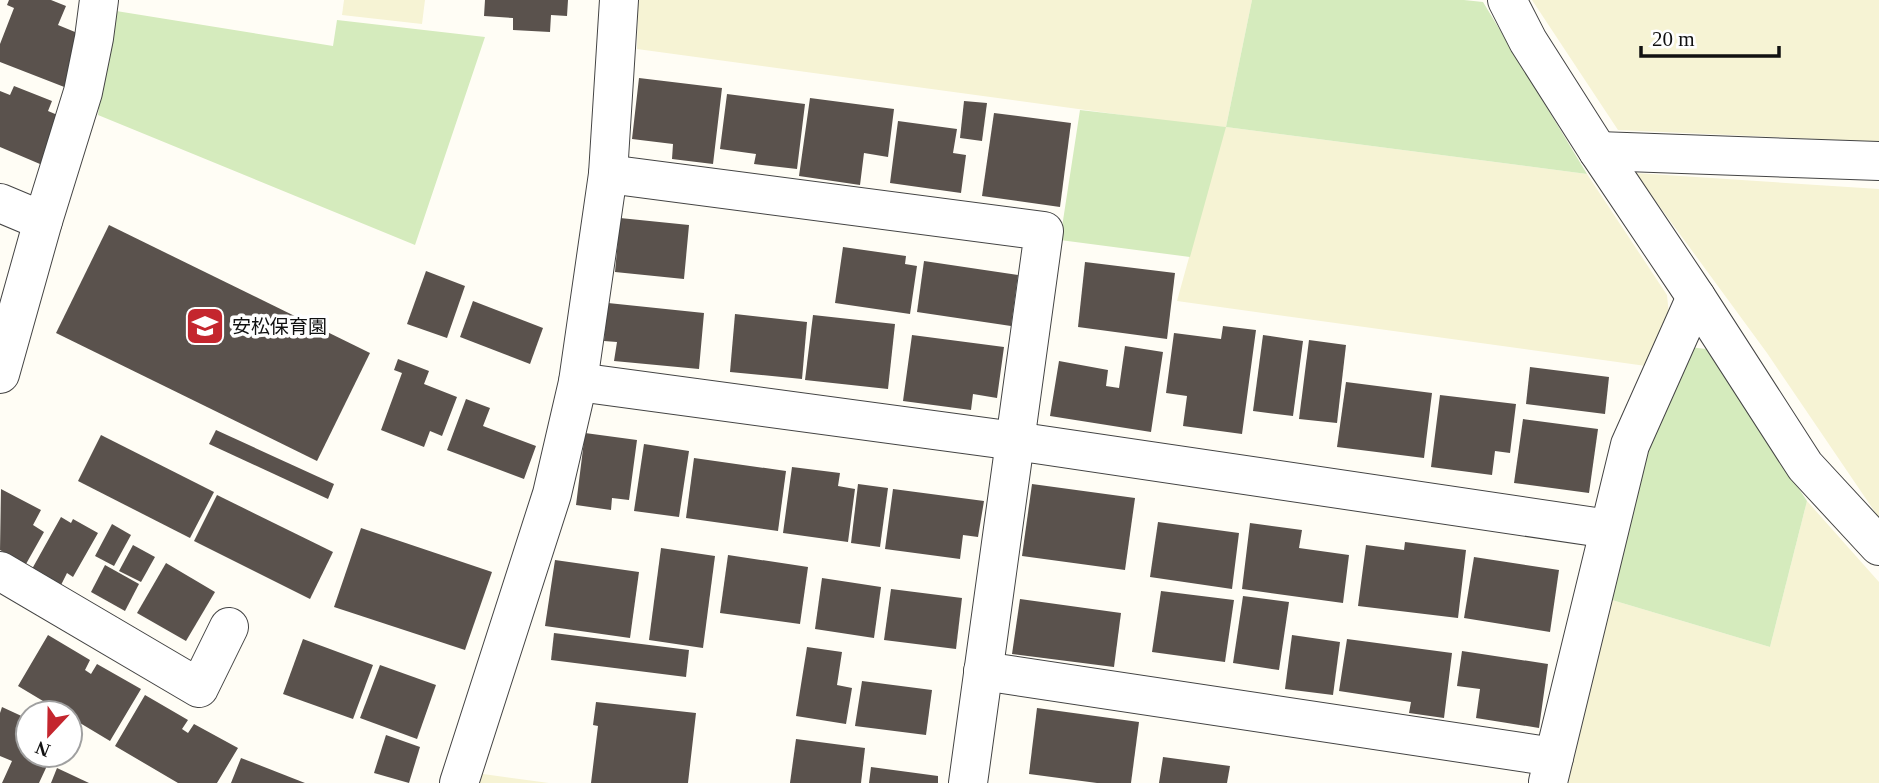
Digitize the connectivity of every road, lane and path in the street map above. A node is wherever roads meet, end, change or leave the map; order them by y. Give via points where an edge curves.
1 (99, 0) edge
2 (619, 0) edge
3 (1507, 0) edge
4 (1598, 151) junction
5 (1879, 161) edge
6 (608, 174) junction
7 (0, 203) edge
8 (43, 221) junction
9 (1696, 297) junction
10 (0, 374) edge
11 (578, 382) junction
12 (1015, 441) junction
13 (1609, 529) junction
14 (1879, 546) edge
15 (0, 571) edge
16 (229, 627) dead end
17 (983, 671) junction
18 (1551, 770) edge
19 (459, 783) edge
20 (968, 783) edge

1 - 8 street via 83,92
2 - 6 street
3 - 4 street
4 - 5 street
4 - 9 street
6 - 11 street
6 - 12 street via 1045,231
7 - 8 street
8 - 10 street
9 - 13 street via 1630,446
9 - 14 street via 1805,466
11 - 12 street
11 - 19 street via 552,494
12 - 13 street
12 - 17 street
13 - 18 street
15 - 16 street via 199,688
17 - 18 street
17 - 20 street

